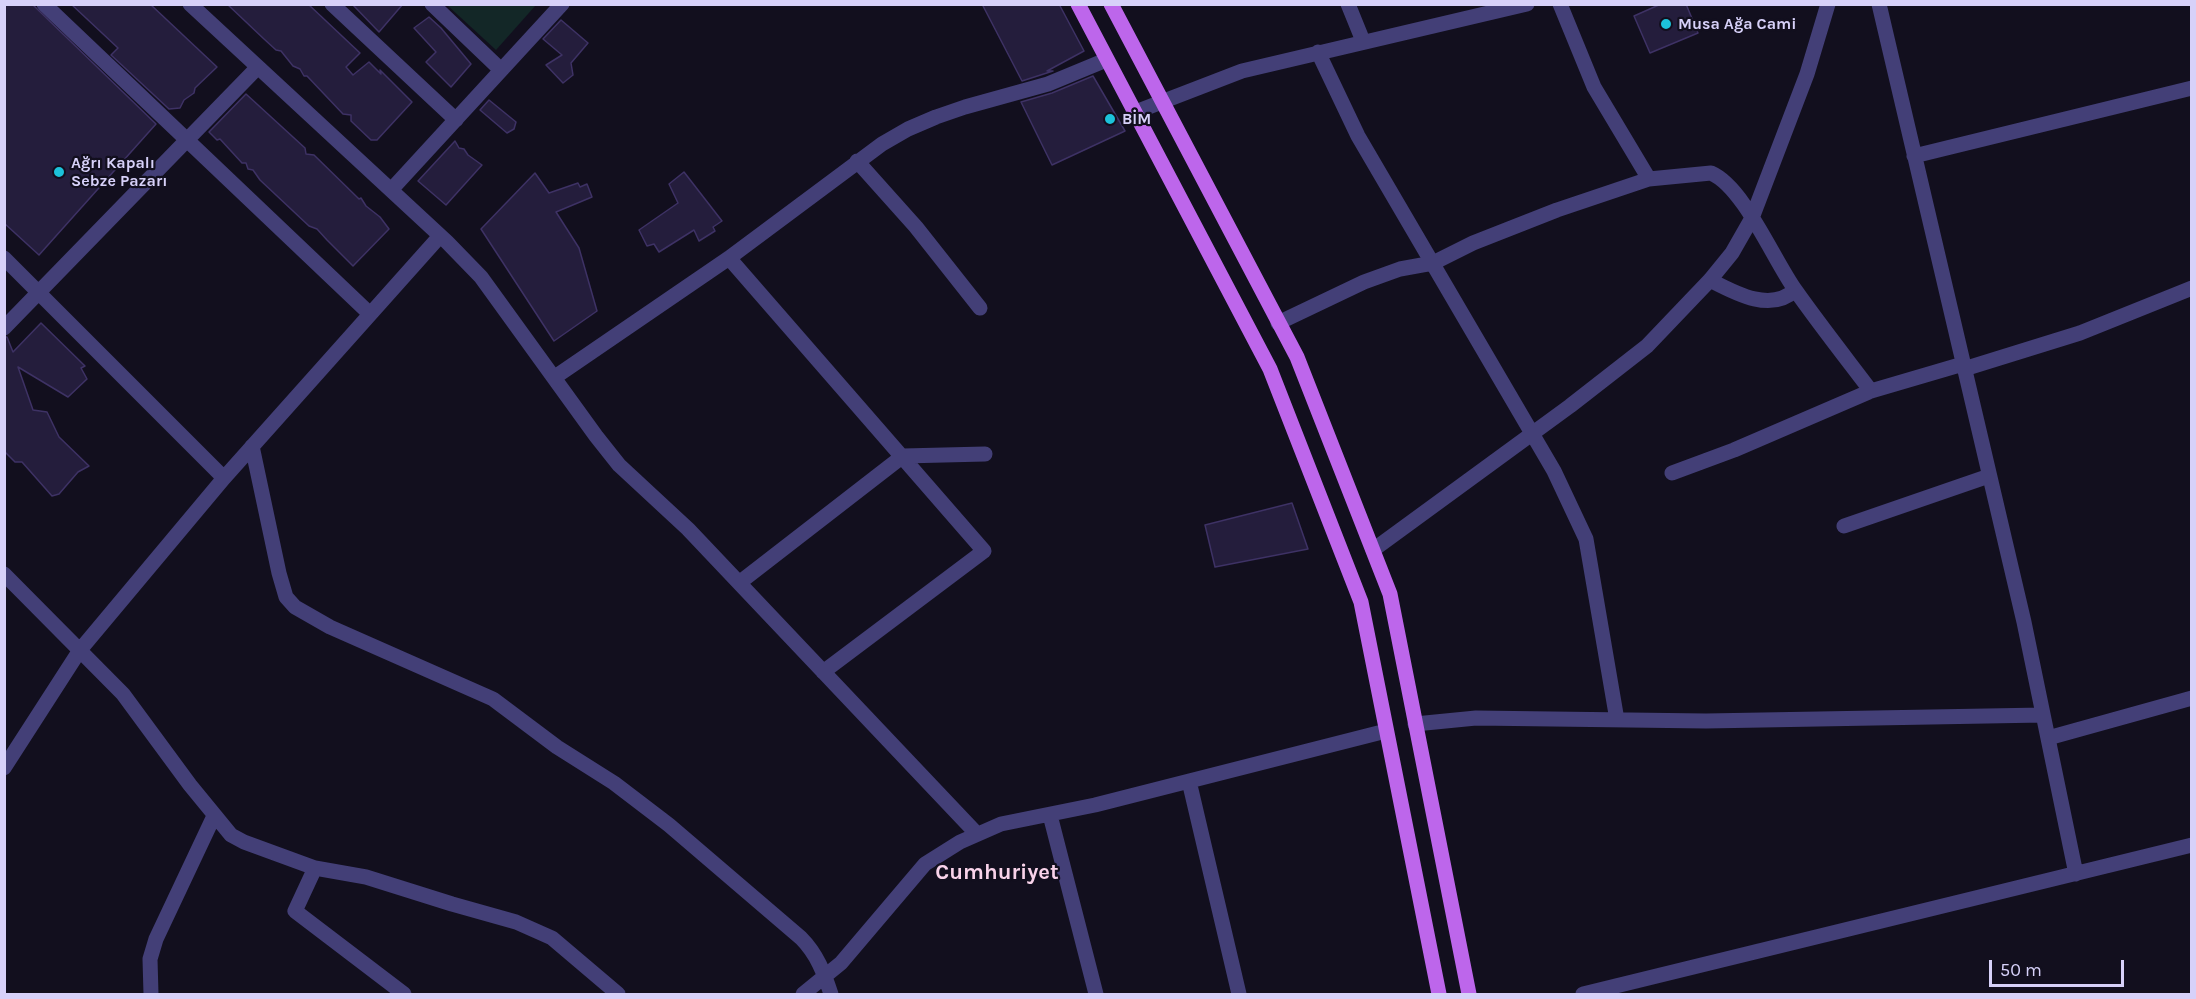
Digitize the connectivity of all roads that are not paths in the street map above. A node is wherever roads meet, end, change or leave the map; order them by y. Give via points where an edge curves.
1 (44, 4) edge
2 (190, 4) edge
3 (332, 4) edge
4 (432, 4) edge
5 (562, 4) edge
6 (1078, 4) edge
7 (1111, 4) edge
8 (1348, 4) edge
9 (1527, 4) edge
10 (1560, 4) edge
11 (1828, 4) edge
12 (1879, 4) edge
13 (1363, 41) junction
14 (1318, 52) junction
15 (1106, 60) junction
16 (257, 68) junction
17 (501, 70) junction
18 (2192, 88) edge
19 (1162, 100) junction
20 (1133, 113) junction
21 (456, 120) junction
22 (187, 140) junction
23 (1914, 156) junction
24 (857, 161) junction
25 (1648, 179) junction
26 (391, 190) junction
27 (1752, 218) junction
28 (440, 236) junction
29 (4, 258) edge
30 (729, 258) junction
31 (1433, 263) junction
32 (1710, 280) junction
33 (2192, 288) edge
34 (1795, 290) junction
35 (40, 291) junction
36 (980, 308) dead end
37 (370, 314) junction
38 (1278, 323) junction
39 (4, 328) edge
40 (1964, 367) junction
41 (555, 377) junction
42 (1870, 391) junction
43 (1532, 434) junction
44 (252, 446) junction
45 (985, 454) dead end
46 (903, 456) junction
47 (1672, 473) dead end
48 (1989, 476) junction
49 (224, 478) junction
50 (1844, 526) dead end
51 (1373, 550) junction
52 (4, 574) edge
53 (739, 583) junction
54 (80, 650) junction
55 (824, 672) junction
56 (2192, 698) edge
57 (2043, 715) junction
58 (1617, 720) junction
59 (1415, 724) junction
60 (1386, 730) junction
61 (2048, 738) junction
62 (4, 768) edge
63 (1189, 781) junction
64 (1050, 815) junction
65 (214, 816) junction
66 (977, 834) junction
67 (2192, 845) edge
68 (315, 868) junction
69 (2076, 874) junction
70 (825, 977) junction
71 (151, 994) edge
72 (404, 994) edge
73 (618, 994) edge
74 (803, 994) edge
75 (831, 994) edge
76 (1096, 994) edge
77 (1239, 994) edge
78 (1439, 994) edge
79 (1469, 994) edge
80 (1583, 994) edge

1 - 22 street
2 - 16 street
3 - 21 street
4 - 17 street
5 - 17 street
6 - 15 main road
7 - 19 main road
8 - 13 street
9 - 13 street
10 - 25 street via 1594,87
11 - 27 street
12 - 23 street
13 - 14 street
14 - 19 street via 1242,71
14 - 31 street via 1358,136
15 - 20 main road
15 - 24 street via 1048,84 936,117 908,129
16 - 22 street
16 - 26 street
17 - 21 street
18 - 23 street
19 - 20 street
19 - 38 main road
20 - 60 main road via 1270,369 1361,602
21 - 26 street
22 - 35 street
22 - 37 street
23 - 40 street
24 - 30 street
24 - 36 street
25 - 27 street via 1711,173 1728,184
25 - 31 street via 1557,210
26 - 28 street
27 - 32 street via 1732,253
27 - 34 street
28 - 37 street
28 - 41 street via 481,277
29 - 35 street
30 - 41 street
30 - 46 street
31 - 38 street via 1364,282
31 - 43 street
32 - 34 street via 1765,301 1787,297
32 - 43 street via 1647,346
33 - 40 street via 2080,333
34 - 42 street
35 - 39 street
35 - 49 street
37 - 44 street
38 - 51 main road via 1297,357
40 - 42 street
40 - 48 street
41 - 53 street via 619,465
42 - 47 street
43 - 51 street
43 - 58 street via 1586,539
44 - 49 street
44 - 70 street via 279,573 286,597 295,607 330,627 493,699 614,783 801,938 811,948
45 - 46 street
46 - 53 street
46 - 55 street via 984,551
48 - 50 street
48 - 57 street
49 - 54 street
51 - 59 main road via 1390,594
52 - 54 street
53 - 55 street
54 - 62 street
54 - 65 street via 123,694
55 - 66 street
56 - 61 street
57 - 58 street
57 - 61 street
58 - 59 street via 1476,718
59 - 79 main road
60 - 63 street
60 - 78 main road
61 - 69 street
63 - 64 street
63 - 77 street
64 - 66 street via 1001,824
64 - 76 street
65 - 68 street via 231,835 244,842
65 - 71 street via 156,939 150,959
66 - 70 street via 925,864
67 - 69 street
68 - 72 street via 295,911
68 - 73 street via 366,877 516,922 552,938
69 - 80 street
70 - 74 street
70 - 75 street

